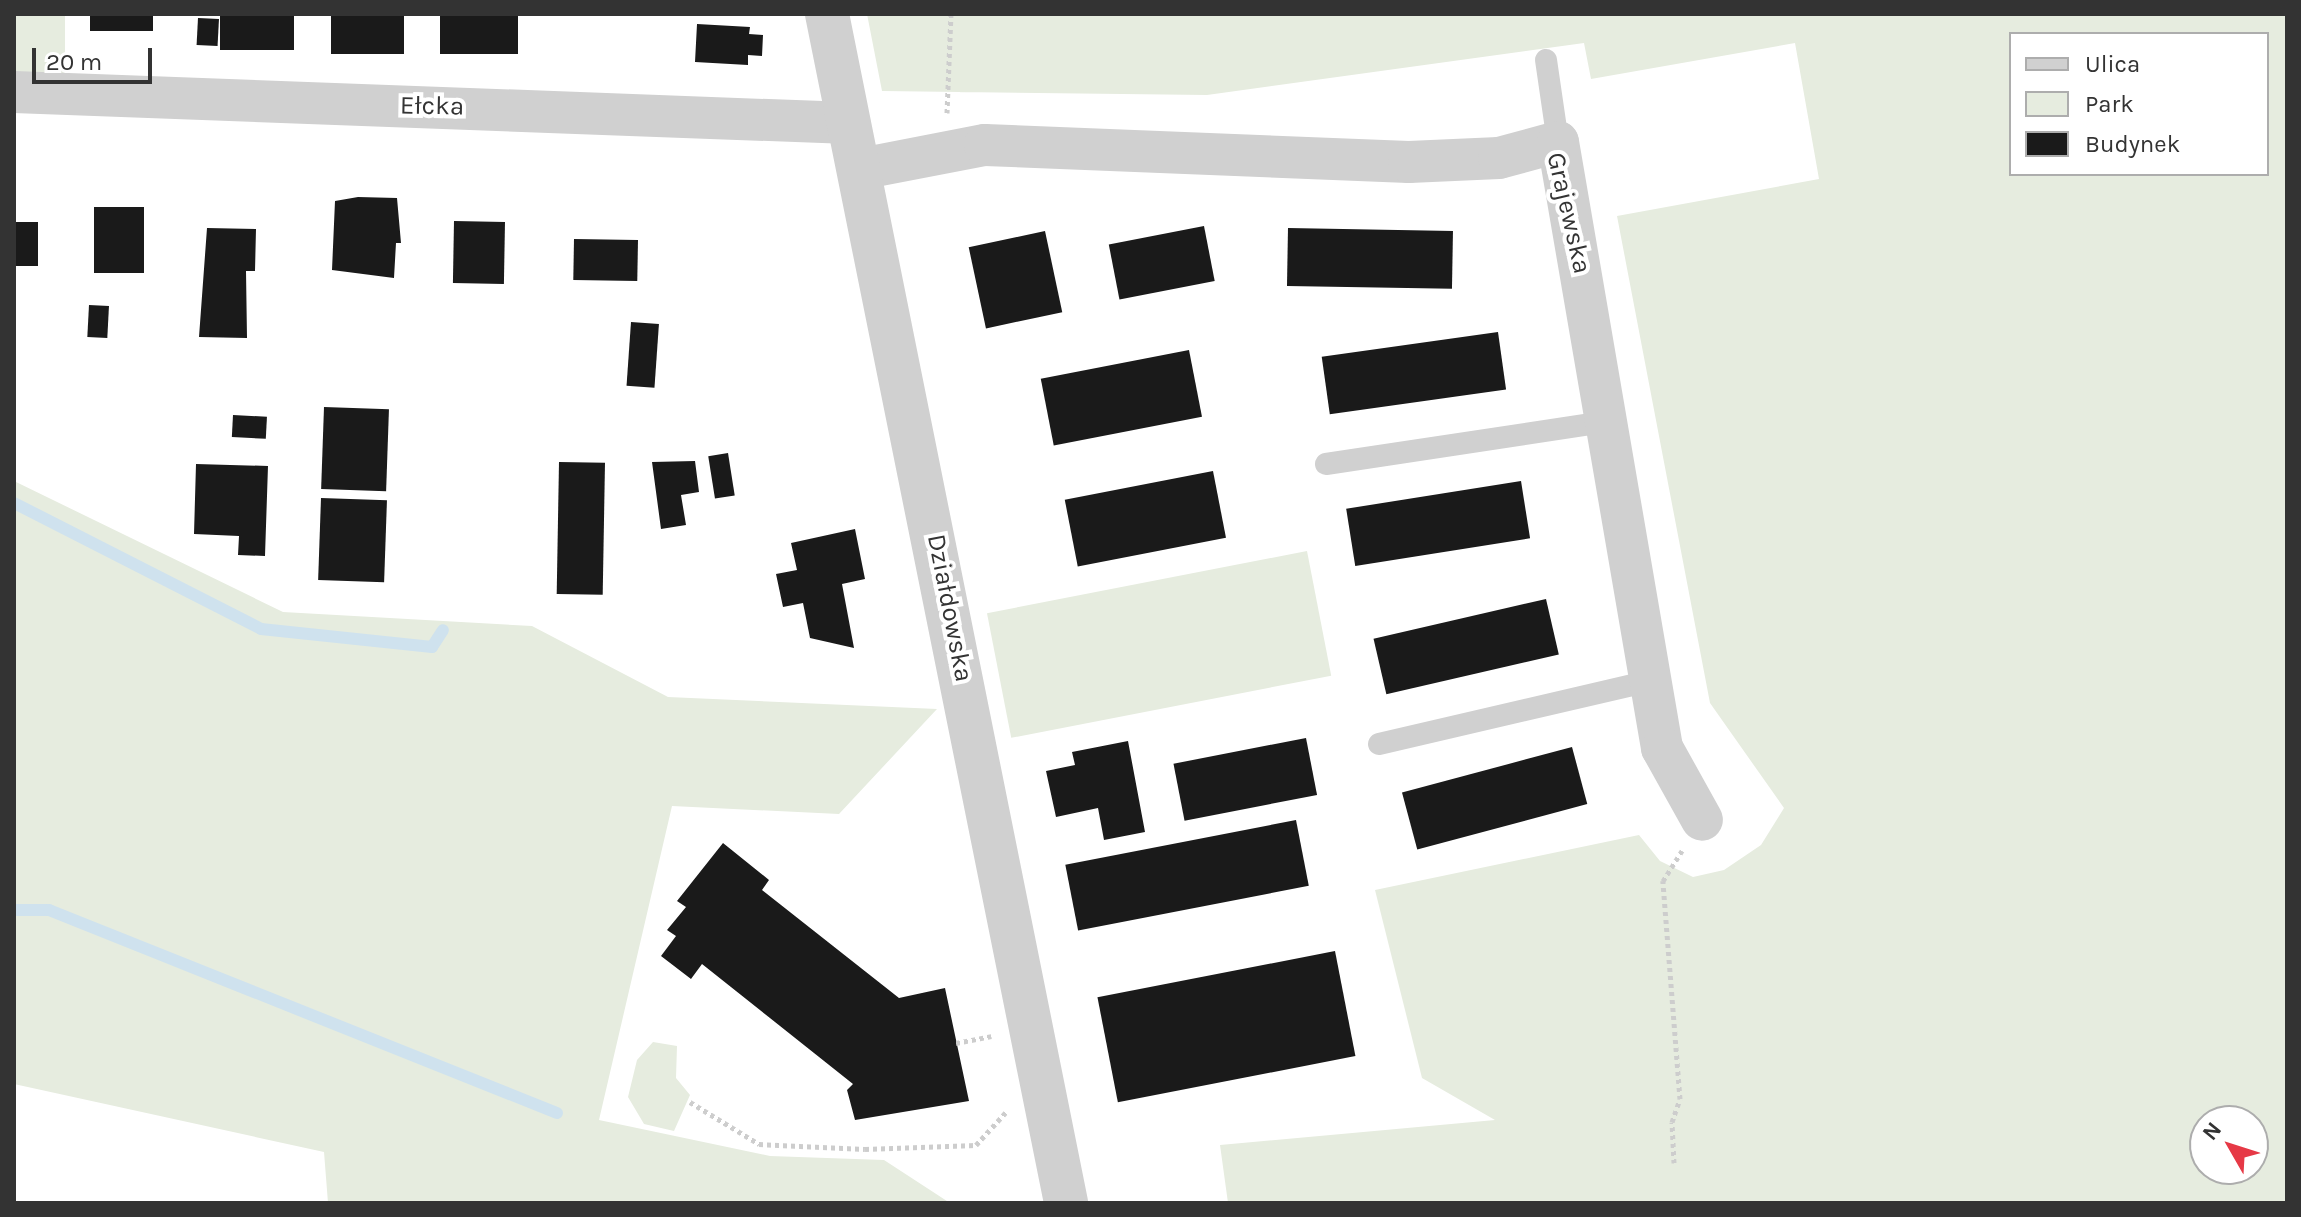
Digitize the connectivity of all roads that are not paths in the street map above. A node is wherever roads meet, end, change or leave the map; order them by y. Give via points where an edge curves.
1 (827, 14) edge
2 (1546, 60) dead end
3 (14, 92) edge
4 (849, 123) junction
5 (1558, 142) junction
6 (860, 169) junction
7 (1610, 421) junction
8 (1326, 464) dead end
9 (1650, 681) junction
10 (1379, 744) dead end
11 (1702, 820) road end
12 (1066, 1203) edge

1 - 4 street, Działdowska
2 - 5 lane
3 - 4 street, Ełcka
4 - 6 street, Działdowska
5 - 6 street, Grajewska via 1499,158 1409,162 985,145
5 - 7 street, Grajewska
6 - 12 street, Działdowska
7 - 8 lane
7 - 9 street, Grajewska
9 - 10 lane
9 - 11 street, Grajewska via 1662,748

